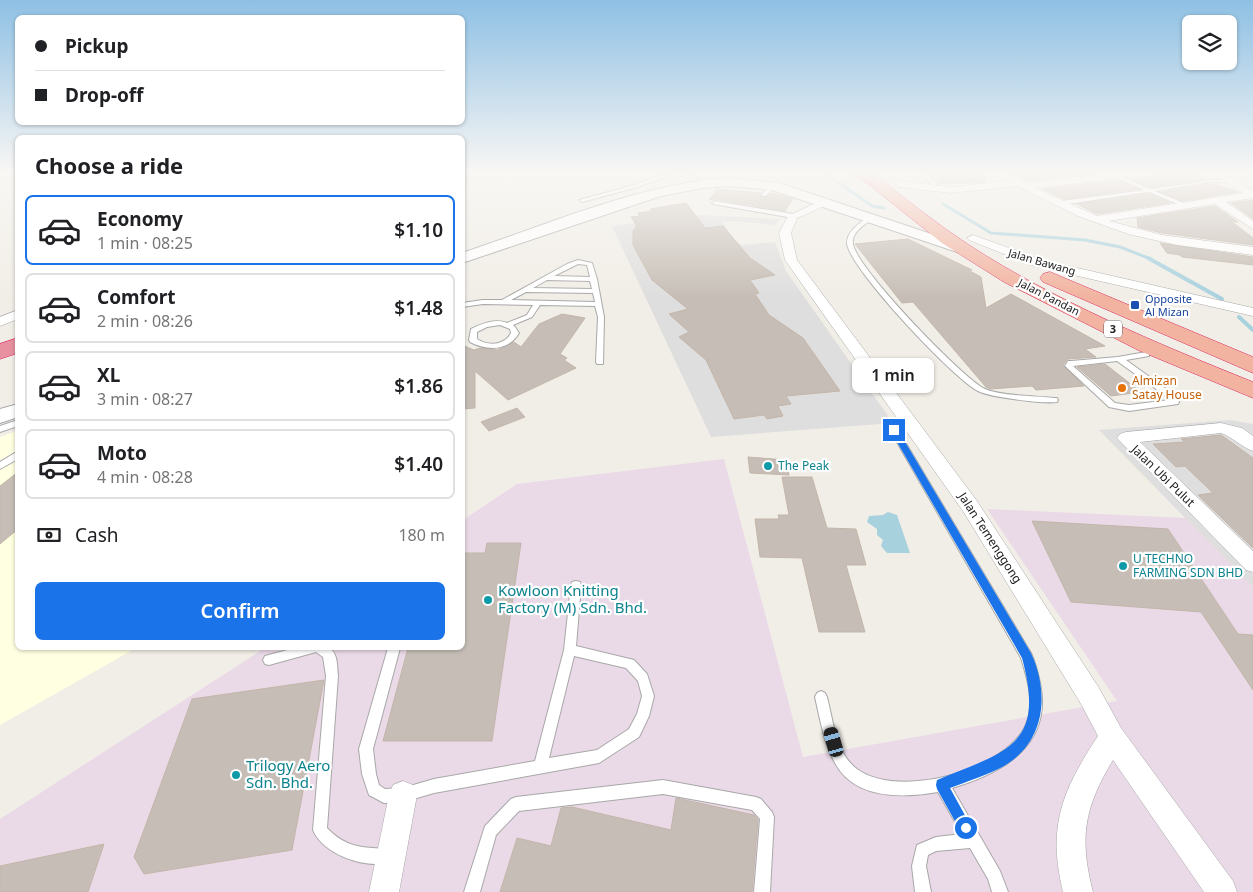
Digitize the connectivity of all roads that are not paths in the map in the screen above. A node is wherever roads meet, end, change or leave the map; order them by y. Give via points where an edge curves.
1 (591, 215) edge
2 (785, 215) edge
3 (796, 215) edge
4 (861, 215) edge
5 (940, 215) edge
6 (1089, 215) edge
7 (1129, 215) edge
8 (1237, 215) edge
9 (793, 216) junction
10 (917, 216) joint
11 (870, 218) junction
12 (1099, 219) junction
13 (1253, 226) edge
14 (978, 250) junction
15 (1253, 251) edge
16 (465, 257) edge
17 (545, 278) junction
18 (594, 280) junction
19 (1112, 280) junction
20 (524, 290) junction
21 (596, 291) junction
22 (1097, 299) junction
23 (502, 303) junction
24 (538, 303) junction
25 (465, 304) edge
26 (598, 304) junction
27 (1253, 312) edge
28 (15, 315) edge
29 (0, 322) edge
30 (508, 325) junction
31 (15, 333) edge
32 (0, 339) edge
33 (15, 346) edge
34 (0, 352) edge
35 (1146, 354) junction
36 (1119, 359) junction
37 (600, 362) dead end
38 (1250, 367) edge
39 (1253, 391) edge
40 (1054, 400) dead end
41 (1253, 402) edge
42 (15, 411) edge
43 (0, 416) edge
44 (15, 424) edge
45 (0, 429) edge
46 (894, 430) dead end
47 (1253, 445) edge
48 (15, 456) edge
49 (0, 466) edge
50 (1253, 564) edge
51 (576, 586) dead end
52 (305, 650) edge
53 (323, 650) edge
54 (393, 650) edge
55 (570, 650) junction
56 (269, 660) dead end
57 (821, 697) dead end
58 (1112, 737) junction
59 (540, 767) junction
60 (942, 785) junction
61 (403, 795) junction
62 (973, 840) junction
63 (391, 856) junction
64 (384, 892) edge
65 (472, 892) edge
66 (762, 892) edge
67 (922, 892) edge
68 (1000, 892) edge
69 (1078, 892) edge
70 (1222, 892) edge

1 - 16 street
2 - 9 lane
3 - 9 street
4 - 11 street
5 - 14 highway, Jalan Pandan / 3
6 - 12 street
7 - 12 street
8 - 13 street
9 - 58 street, Jalan Temenggong via 785,233 791,260 970,506 1090,696
10 - 11 street via 915,221 902,223
10 - 14 highway, Jalan Pandan / 3
11 - 14 street
11 - 40 lane via 855,230 850,242 851,250 912,326 979,389 991,394
12 - 15 street via 1130,232 1158,238
14 - 19 street, Jalan Bawang
14 - 22 highway
14 - 35 highway via 1041,300
14 - 38 highway, Jalan Pandan / 3 via 1114,319
14 - 39 highway, Jalan Pandan / 3 via 1039,293
17 - 18 lane
17 - 18 lane via 569,265 585,262 590,264
17 - 20 lane
18 - 21 lane
19 - 22 street, Jalan Bawang via 1088,281 1087,288
19 - 27 street, Jalan Bawang
20 - 21 lane
20 - 23 lane
21 - 26 lane
22 - 38 highway
23 - 24 lane
23 - 25 lane
24 - 26 lane
24 - 30 lane via 530,316
26 - 37 lane
28 - 29 street
30 - 30 lane via 515,332 502,344 478,344 472,336 485,325
31 - 32 highway
33 - 34 highway
35 - 36 lane
35 - 41 highway
36 - 36 lane via 1173,398 1175,402 1129,408 1112,405 1069,366 1072,363
42 - 43 street
44 - 45 lane
46 - 60 lane via 1027,657 1035,685 1035,719 1023,743 1000,761
47 - 50 street, Jalan Ubi Pulut via 1228,429 1126,438
48 - 49 lane
51 - 55 lane
52 - 56 lane
53 - 63 lane via 329,654 332,676 320,830 331,844 353,854
54 - 61 lane via 366,749 374,790 384,796
55 - 59 lane
55 - 59 lane via 630,664 643,678 648,696 643,716 634,732 599,756
57 - 60 lane via 838,757 852,774 875,786 904,789
58 - 69 street via 1081,788 1071,817 1070,854
58 - 70 street, Jalan Temenggong
59 - 61 lane via 434,786
60 - 62 lane
61 - 63 street
62 - 67 lane via 936,844 922,850 919,866
62 - 68 lane via 995,876
63 - 64 street
65 - 66 lane via 490,831 516,804 663,787 756,804 767,817

